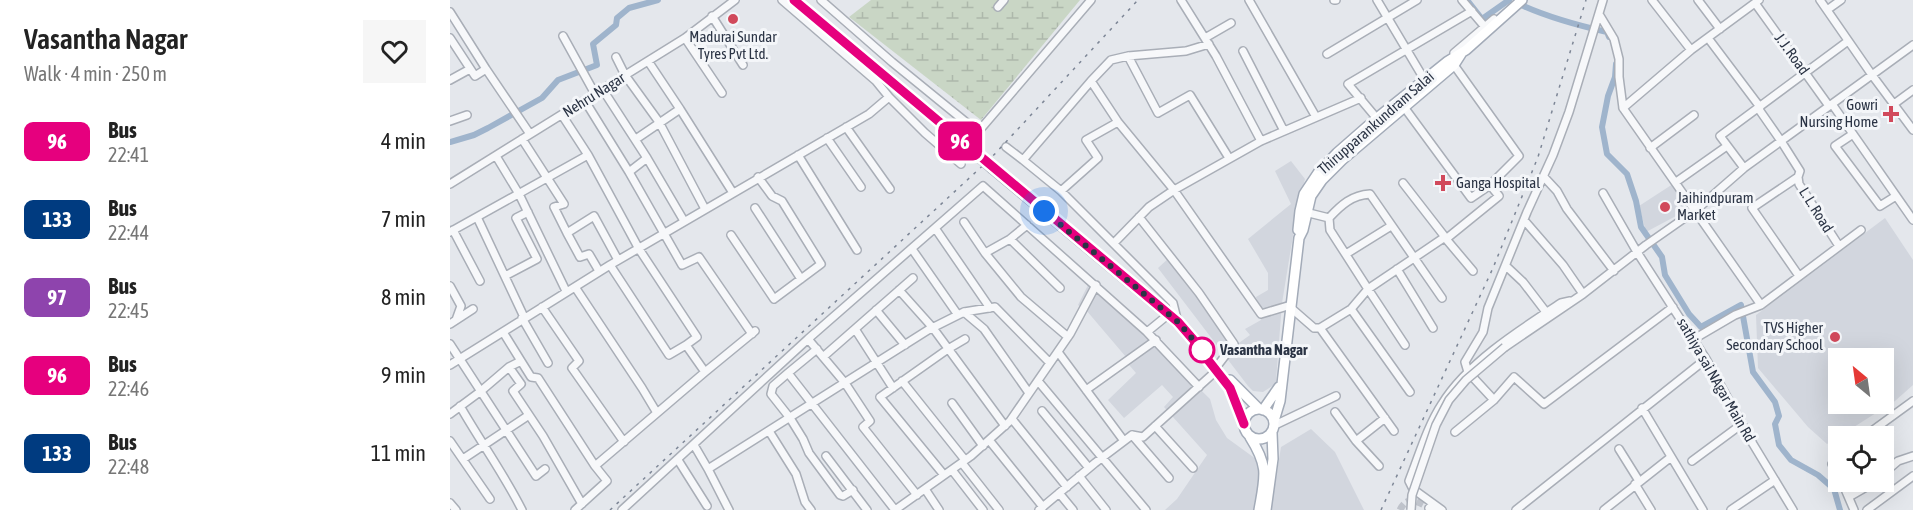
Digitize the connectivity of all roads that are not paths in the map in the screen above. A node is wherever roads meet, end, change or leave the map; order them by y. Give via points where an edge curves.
1 (735, 0) edge
2 (782, 0) edge
3 (794, 0) edge
4 (821, 0) edge
5 (1005, 0) edge
6 (1091, 0) edge
7 (1181, 0) edge
8 (1249, 0) edge
9 (1377, 0) edge
10 (1418, 0) edge
11 (1462, 0) edge
12 (1516, 0) edge
13 (1522, 0) edge
14 (1604, 0) edge
15 (1652, 0) edge
16 (1698, 0) edge
17 (1820, 0) edge
18 (1841, 0) edge
19 (1757, 1) edge
20 (998, 7) dead end
21 (1827, 10) junction
22 (1472, 11) junction
23 (450, 12) edge
24 (1599, 14) junction
25 (712, 16) junction
26 (1388, 18) junction
27 (1231, 23) dead end
28 (1485, 27) junction
29 (1720, 29) junction
30 (563, 36) dead end
31 (450, 38) edge
32 (1708, 38) junction
33 (685, 39) junction
34 (1207, 41) junction
35 (1848, 41) junction
36 (1913, 45) edge
37 (1406, 49) junction
38 (1690, 50) junction
39 (1243, 51) dead end
40 (1327, 54) dead end
41 (1128, 56) junction
42 (616, 57) dead end
43 (648, 61) junction
44 (1451, 63) junction
45 (743, 65) dead end
46 (470, 69) junction
47 (486, 69) junction
48 (1806, 73) junction
49 (625, 75) junction
50 (1872, 75) junction
51 (450, 80) edge
52 (1091, 81) junction
53 (1426, 83) junction
54 (603, 90) junction
55 (1913, 90) edge
56 (722, 93) dead end
57 (596, 94) junction
58 (889, 98) junction
59 (1361, 98) junction
60 (585, 101) junction
61 (1894, 104) junction
62 (1830, 105) junction
63 (1404, 107) junction
64 (1623, 108) junction
65 (1759, 108) junction
66 (680, 109) junction
67 (467, 115) dead end
68 (562, 115) junction
69 (1694, 115) dead end
70 (1316, 117) junction
71 (450, 121) edge
72 (659, 122) junction
73 (1118, 122) junction
74 (1380, 122) junction
75 (846, 127) junction
76 (1913, 130) edge
77 (1284, 131) junction
78 (530, 134) junction
79 (1853, 134) junction
80 (827, 138) junction
81 (522, 139) junction
82 (636, 139) junction
83 (1261, 141) junction
84 (1781, 141) junction
85 (1727, 146) junction
86 (1006, 147) dead end
87 (1650, 148) junction
88 (588, 155) junction
89 (798, 155) junction
90 (496, 156) junction
91 (647, 158) junction
92 (1229, 158) junction
93 (1023, 160) junction
94 (961, 164) dead end
95 (1744, 168) junction
96 (629, 172) junction
97 (758, 177) junction
98 (1544, 177) junction
99 (1798, 177) junction
100 (548, 178) junction
101 (1676, 182) junction
102 (1403, 183) dead end
103 (450, 184) edge
104 (1490, 185) junction
105 (861, 187) dead end
106 (890, 189) dead end
107 (1174, 190) junction
108 (1061, 191) junction
109 (733, 193) junction
110 (1603, 193) dead end
111 (519, 194) junction
112 (1896, 196) junction
113 (755, 208) dead end
114 (705, 209) junction
115 (1696, 210) junction
116 (528, 212) junction
117 (1303, 212) junction
118 (477, 217) junction
119 (1139, 217) junction
120 (1329, 218) junction
121 (684, 220) junction
122 (1524, 220) junction
123 (1913, 220) edge
124 (964, 222) dead end
125 (1027, 225) junction
126 (1391, 226) junction
127 (935, 228) junction
128 (1861, 230) dead end
129 (451, 231) edge
130 (567, 233) junction
131 (663, 233) junction
132 (731, 235) dead end
133 (1445, 238) junction
134 (1010, 239) junction
135 (1114, 243) junction
136 (1839, 246) junction
137 (639, 249) junction
138 (912, 249) junction
139 (857, 250) dead end
140 (1636, 252) junction
141 (985, 254) junction
142 (1346, 254) junction
143 (1414, 258) junction
144 (618, 260) junction
145 (610, 265) junction
146 (1506, 266) junction
147 (1397, 269) junction
148 (599, 271) junction
149 (1473, 271) dead end
150 (1614, 271) junction
151 (505, 276) junction
152 (1799, 276) junction
153 (913, 278) dead end
154 (801, 279) junction
155 (480, 281) dead end
156 (1096, 285) junction
157 (450, 286) edge
158 (575, 287) junction
159 (1060, 288) dead end
160 (1368, 289) junction
161 (899, 290) junction
162 (566, 291) junction
163 (1583, 294) junction
164 (1442, 298) dead end
165 (1576, 299) junction
166 (1761, 305) junction
167 (542, 307) junction
168 (1291, 307) junction
169 (1674, 307) junction
170 (990, 308) junction
171 (473, 309) dead end
172 (1351, 309) junction
173 (876, 310) junction
174 (1546, 312) junction
175 (961, 313) junction
176 (1169, 314) junction
177 (523, 318) junction
178 (453, 322) edge
179 (1178, 322) junction
180 (933, 328) junction
181 (1320, 328) junction
182 (1433, 328) dead end
183 (855, 329) junction
184 (503, 332) junction
185 (1148, 332) junction
186 (1068, 337) junction
187 (808, 339) junction
188 (965, 339) dead end
189 (1694, 339) junction
190 (1156, 340) junction
191 (450, 344) edge
192 (686, 345) junction
193 (905, 345) junction
194 (1405, 345) dead end
195 (817, 349) junction
196 (948, 349) junction
197 (1058, 352) junction
198 (823, 357) junction
199 (460, 358) junction
200 (1706, 359) junction
201 (521, 361) junction
202 (548, 363) dead end
203 (876, 363) junction
204 (1050, 363) junction
205 (450, 365) edge
206 (509, 367) junction
207 (1217, 368) junction
208 (705, 372) junction
209 (1468, 372) junction
210 (788, 373) junction
211 (902, 381) junction
212 (1038, 381) junction
213 (1281, 382) junction
214 (845, 383) junction
215 (1198, 387) junction
216 (893, 388) junction
217 (1086, 390) junction
218 (481, 391) junction
219 (1410, 392) dead end
220 (1029, 393) junction
221 (1336, 396) dead end
222 (1494, 400) junction
223 (1913, 401) edge
224 (813, 403) junction
225 (952, 403) dead end
226 (460, 406) junction
227 (1642, 408) junction
228 (1261, 409) junction
229 (1042, 411) dead end
230 (1335, 412) dead end
231 (657, 413) junction
232 (450, 414) edge
233 (529, 415) junction
234 (790, 418) junction
235 (1385, 418) junction
236 (1007, 422) junction
237 (1244, 424) junction
238 (1742, 424) junction
239 (1155, 426) junction
240 (1274, 426) junction
241 (1879, 426) edge
242 (507, 430) junction
243 (768, 431) junction
244 (1394, 431) dead end
245 (1455, 432) dead end
246 (1132, 435) junction
247 (1250, 437) junction
248 (989, 440) junction
249 (450, 441) edge
250 (1124, 441) junction
251 (1356, 441) junction
252 (624, 442) junction
253 (693, 445) junction
254 (483, 446) junction
255 (983, 446) junction
256 (1619, 449) dead end
257 (826, 456) dead end
258 (1913, 456) edge
259 (1671, 457) junction
260 (1102, 458) junction
261 (463, 459) junction
262 (678, 460) junction
263 (963, 461) junction
264 (1692, 461) dead end
265 (1894, 464) edge
266 (595, 466) junction
267 (1379, 466) dead end
268 (1089, 468) junction
269 (1193, 468) dead end
270 (545, 469) dead end
271 (708, 469) junction
272 (952, 470) junction
273 (944, 475) junction
274 (1079, 476) junction
275 (1913, 476) edge
276 (1169, 478) dead end
277 (1775, 480) junction
278 (1637, 482) junction
279 (1067, 487) junction
280 (925, 489) junction
281 (853, 490) junction
282 (1847, 492) edge
283 (1858, 492) edge
284 (1059, 493) junction
285 (917, 495) junction
286 (1849, 497) junction
287 (490, 499) dead end
288 (450, 503) edge
289 (582, 504) junction
290 (707, 506) dead end
291 (1045, 508) edge
292 (456, 510) edge
293 (522, 510) edge
294 (575, 510) edge
295 (622, 510) edge
296 (729, 510) edge
297 (811, 510) edge
298 (867, 510) edge
299 (896, 510) edge
300 (939, 510) edge
301 (983, 510) edge
302 (999, 510) edge
303 (1073, 510) edge
304 (1106, 510) edge
305 (1146, 510) edge
306 (1259, 510) edge
307 (1266, 510) edge
308 (1411, 510) edge
309 (1442, 510) edge
310 (1516, 510) edge
311 (1604, 510) edge
312 (1651, 510) edge
313 (1703, 510) edge
314 (1731, 510) edge
315 (1793, 510) edge
316 (1854, 510) edge
317 (1867, 510) edge

1 - 25 street, Nehru Nagar
2 - 58 street via 876,81
3 - 176 main road, bridge
4 - 6 street via 978,132
5 - 20 street
7 - 34 street
8 - 70 street
9 - 26 street
10 - 26 street
11 - 22 street
12 - 28 street
13 - 44 main road, Thirupparankundram Salai
14 - 24 street
15 - 38 street
16 - 29 street
17 - 21 street
18 - 21 street
19 - 29 street
19 - 48 street, J. J. Road
21 - 35 street
22 - 28 street
22 - 37 street
23 - 47 street
24 - 64 street via 1614,39
24 - 98 street
25 - 33 street, Nehru Nagar
25 - 45 street
26 - 37 street
26 - 40 street
27 - 34 street
28 - 44 street via 1450,57
29 - 32 street
30 - 57 street
31 - 46 street
32 - 38 street
32 - 65 street, L. L. Road
33 - 43 street, Nehru Nagar
33 - 56 street
34 - 41 street via 1186,51
34 - 83 street
35 - 48 street
35 - 50 street
36 - 50 street
37 - 53 street
37 - 59 street via 1348,84
38 - 64 street
39 - 77 street
41 - 52 street via 1111,60
41 - 92 street via 1158,113 1190,95
42 - 49 street
43 - 49 street, Nehru Nagar
43 - 66 street
44 - 53 main road, Thirupparankundram Salai
44 - 104 street via 1519,156
46 - 47 street via 475,76
46 - 51 street
47 - 78 street
48 - 62 street, J. J. Road
48 - 65 street
49 - 54 street, Nehru Nagar
49 - 72 street
50 - 61 street
50 - 62 street
52 - 73 street
52 - 93 street
53 - 63 main road, Thirupparankundram Salai
53 - 74 main road, Thirupparankundram Salai
54 - 57 street, Nehru Nagar
54 - 82 street
55 - 61 street
57 - 60 street, Nehru Nagar
58 - 75 street
58 - 94 street
59 - 70 street
59 - 74 street
60 - 68 street, Nehru Nagar
60 - 96 street
61 - 76 street
62 - 79 street, J. J. Road
62 - 84 street
63 - 74 main road, Thirupparankundram Salai
63 - 104 street via 1471,198
64 - 87 street
65 - 84 street, L. L. Road
65 - 85 street via 1720,136
66 - 72 street
66 - 109 street
67 - 71 street
68 - 78 street, Nehru Nagar
68 - 88 street
69 - 87 street
70 - 77 street
72 - 82 street
72 - 114 street
73 - 107 street
73 - 108 street via 1086,140 1098,158
74 - 117 main road, Thirupparankundram Salai via 1337,153 1318,173 1304,194
75 - 80 street
75 - 106 street
77 - 83 street
78 - 81 street, Nehru Nagar
79 - 112 street, J. J. Road
79 - 112 street via 1835,146 1880,206
80 - 89 street
80 - 105 street
81 - 90 street, Nehru Nagar
81 - 100 street
82 - 91 street
83 - 92 street
84 - 95 street
84 - 99 street, L. L. Road via 1800,171
85 - 95 street
85 - 101 street
86 - 93 street
87 - 101 street
88 - 100 street
88 - 137 street
89 - 97 street
89 - 139 street
90 - 103 street, Nehru Nagar
90 - 111 street
91 - 96 street
91 - 121 street
92 - 107 street
93 - 108 street
95 - 115 street
96 - 131 street
97 - 109 street
97 - 154 street via 772,196 782,201 821,264
98 - 122 street
98 - 150 street
99 - 136 street, L. L. Road
99 - 152 street via 1752,208
100 - 111 street
100 - 130 street via 564,204 554,207
101 - 115 street
102 - 133 street
104 - 133 street via 1499,196
107 - 119 street
107 - 168 street via 1262,314
108 - 135 street
109 - 114 street
110 - 140 street, sathiya sai NAgar Main Rd
111 - 116 street
111 - 118 street
112 - 123 street, J. J. Road
113 - 154 street
114 - 121 street
115 - 140 street
115 - 166 street
116 - 151 street via 516,218 537,259
116 - 162 street
117 - 120 street
117 - 168 main road, Thirupparankundram Salai
118 - 129 street
118 - 151 street
119 - 135 street
119 - 207 street via 1234,344
120 - 126 street via 1342,204 1370,194
120 - 142 street via 1330,230
121 - 131 street
122 - 146 street
122 - 163 street
124 - 141 street
125 - 127 street via 983,186
125 - 134 street
125 - 156 street
126 - 142 street
126 - 143 street
127 - 138 street
127 - 170 street
128 - 136 street
129 - 155 street
130 - 144 street via 594,216
130 - 148 street via 580,257 589,254
131 - 137 street
131 - 208 street via 682,265 699,257 753,332
132 - 154 street via 774,299
133 - 143 street
133 - 149 street
134 - 141 street
134 - 159 street
135 - 179 street via 1173,303
136 - 152 street
137 - 144 street
137 - 192 street via 697,336
138 - 175 street
138 - 187 street
140 - 150 street
140 - 169 street, sathiya sai NAgar Main Rd
141 - 186 street via 1021,297
142 - 160 street
143 - 147 street
143 - 164 street
144 - 145 street
145 - 148 street
145 - 192 street via 669,355
146 - 174 street
146 - 209 street via 1488,308 1484,332 1465,362
147 - 160 street
147 - 182 street
148 - 158 street
150 - 163 street
151 - 177 street
152 - 166 street
153 - 161 street
156 - 185 street
156 - 186 street
157 - 178 street via 461,306
158 - 162 street
158 - 231 street
160 - 172 street
160 - 194 street
161 - 173 street
161 - 180 street
162 - 167 street
163 - 165 street
165 - 174 street
165 - 308 street, bridge via 1505,347 1449,400 1436,425 1412,495
166 - 189 street
167 - 177 street
167 - 252 street via 579,361 572,368
168 - 181 street via 1314,328
168 - 213 main road, Thirupparankundram Salai
169 - 189 street, sathiya sai NAgar Main Rd
169 - 222 street via 1544,404 1514,377
170 - 175 street
170 - 204 street via 995,307
171 - 178 street
172 - 181 street
172 - 219 street
173 - 183 street
173 - 193 street
174 - 209 street
175 - 180 street
175 - 220 street via 984,329
176 - 179 main road
176 - 185 street
177 - 184 street
177 - 202 street
179 - 207 main road
180 - 193 street
180 - 196 street
181 - 235 street
183 - 198 street
183 - 203 street
184 - 199 street
184 - 201 street
185 - 190 street
186 - 197 street
187 - 195 street
187 - 253 street
188 - 196 street
189 - 200 street, sathiya sai NAgar Main Rd
190 - 215 street
190 - 217 street
191 - 199 street
192 - 208 street
193 - 203 street
195 - 198 street
195 - 210 street
196 - 211 street
196 - 236 street
197 - 204 street
197 - 217 street
198 - 214 street
199 - 205 street
199 - 218 street
200 - 227 street
200 - 238 street, sathiya sai NAgar Main Rd
201 - 206 street
201 - 266 street via 531,377 538,378
203 - 214 street
203 - 216 street
204 - 212 street
206 - 218 street
206 - 233 street via 521,384 513,390
207 - 215 street
207 - 228 main road
207 - 237 main road via 1230,388
208 - 231 street
209 - 222 street
209 - 309 street via 1437,412 1409,481 1413,489
210 - 224 street
210 - 234 street via 773,386 771,394
211 - 216 street
211 - 263 street
212 - 220 street
212 - 260 street
213 - 228 main road, Thirupparankundram Salai
213 - 240 main road, Thirupparankundram Salai
214 - 224 street
214 - 285 street via 870,421 863,427
215 - 239 street
216 - 273 street via 880,397
217 - 250 street
218 - 226 street
218 - 242 street
220 - 236 street
221 - 240 street
222 - 245 street
223 - 241 street
224 - 234 street
224 - 299 street
225 - 255 street
226 - 232 street
226 - 254 street
227 - 259 street
227 - 310 street
228 - 237 main road via 1250,412
228 - 240 main road via 1270,414
229 - 268 street
230 - 251 street
231 - 252 street
233 - 242 street
233 - 289 street
234 - 243 street
234 - 281 street via 809,453 840,495
235 - 244 street
235 - 251 street
236 - 248 street
236 - 279 street
237 - 247 main road
238 - 264 street
238 - 277 street, sathiya sai NAgar Main Rd
239 - 246 street via 1143,437
239 - 269 street
240 - 247 main road via 1269,436 1260,440
240 - 307 main road, Thirupparankundram Salai
242 - 254 street
242 - 270 street via 536,476
243 - 271 street
243 - 297 street via 796,474
246 - 250 street
246 - 276 street
247 - 306 main road via 1264,465
248 - 255 street
248 - 291 street
249 - 261 street
250 - 260 street
251 - 267 street
252 - 266 street
253 - 262 street
253 - 271 street
254 - 261 street
254 - 293 street
255 - 263 street
256 - 278 street
257 - 281 street
258 - 265 street
259 - 278 street
259 - 313 street
260 - 268 street
260 - 305 street
261 - 287 street
262 - 290 street
262 - 295 street
263 - 272 street
263 - 302 street
266 - 289 street via 607,481
268 - 274 street
271 - 296 street
272 - 273 street
272 - 301 street
273 - 280 street
274 - 279 street
274 - 304 street
275 - 317 street
277 - 314 street
277 - 315 street, sathiya sai NAgar Main Rd
278 - 311 street
278 - 312 street
279 - 284 street
280 - 285 street
280 - 300 street
281 - 298 street
282 - 286 street
283 - 286 street
284 - 291 street
284 - 303 street
285 - 299 street
286 - 316 street
288 - 292 street
289 - 294 street

